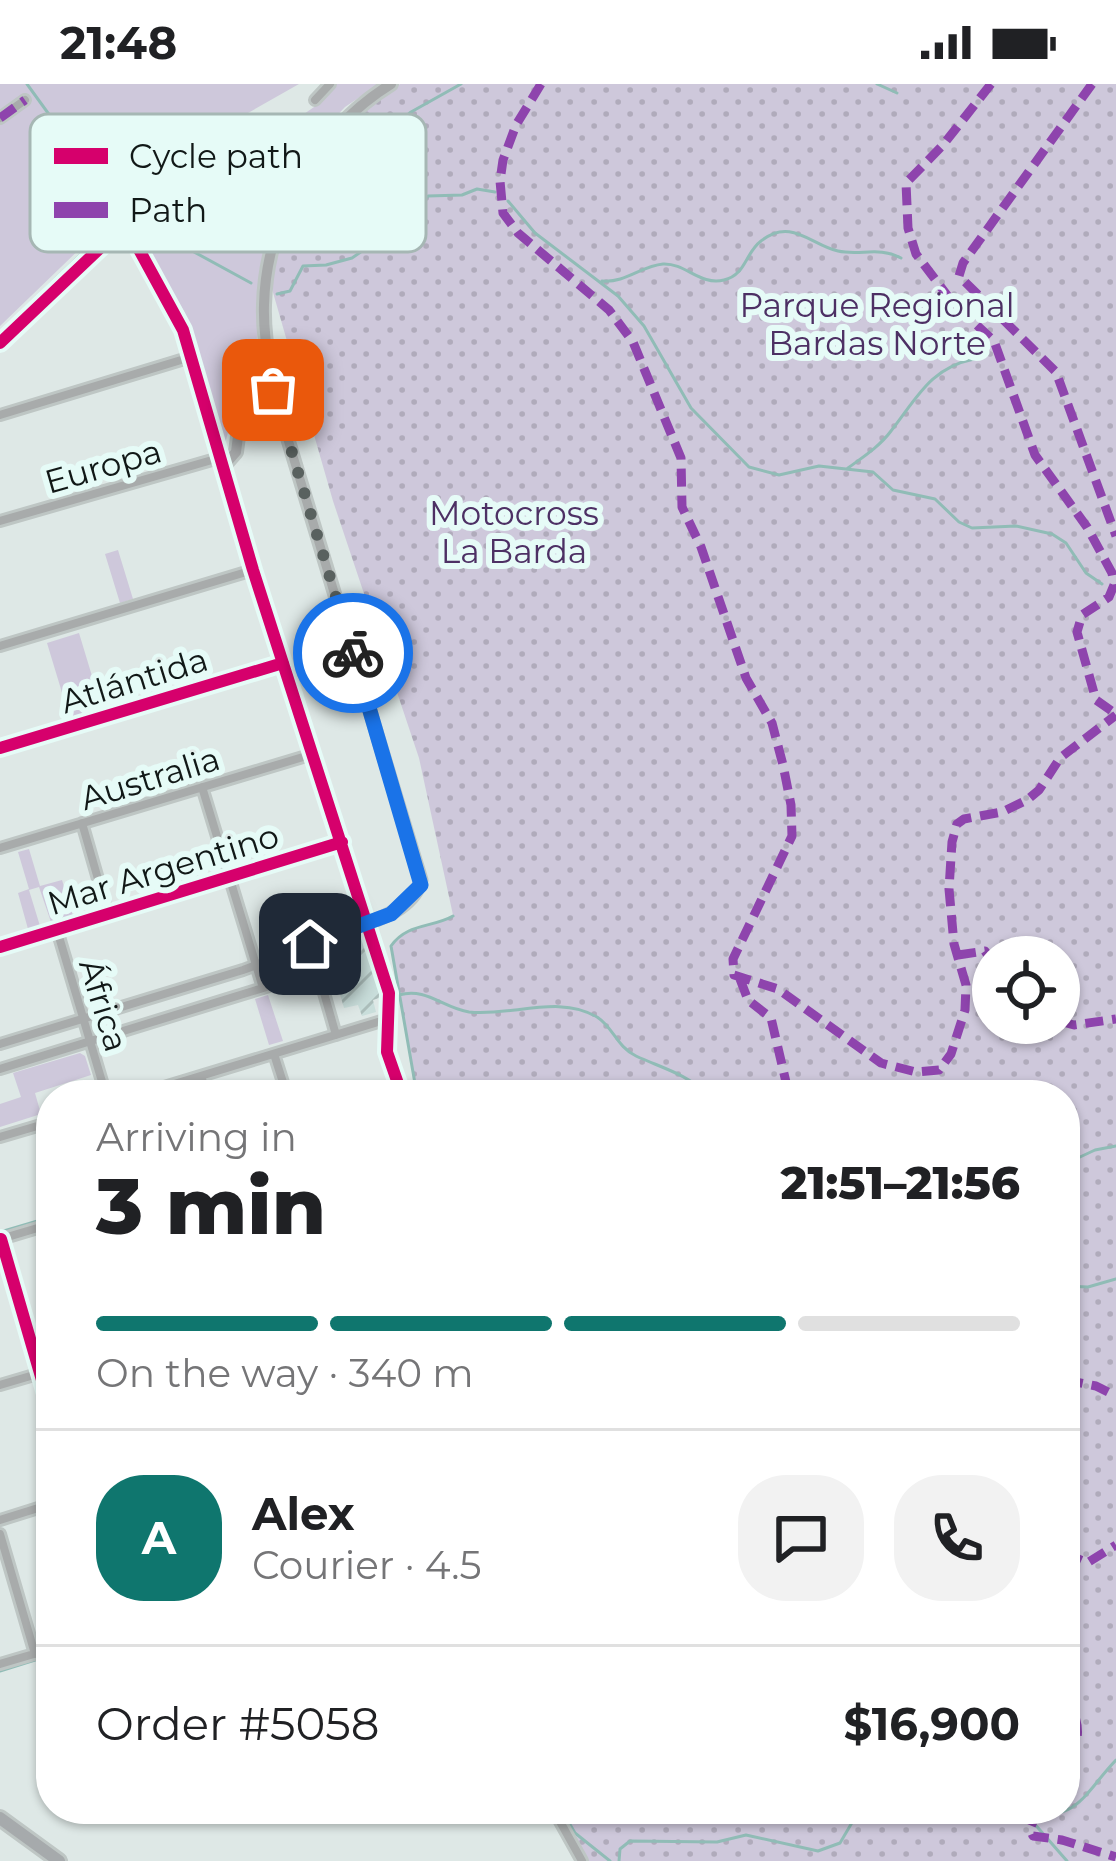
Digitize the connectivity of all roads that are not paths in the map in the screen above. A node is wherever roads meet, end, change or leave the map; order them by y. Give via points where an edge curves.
1 (330, 84) edge
2 (391, 84) edge
3 (25, 100) dead end
4 (315, 100) dead end
5 (353, 114) edge
6 (0, 118) edge
7 (99, 252) edge
8 (138, 252) edge
9 (274, 252) edge
10 (0, 343) edge
11 (266, 345) junction
12 (191, 357) junction
13 (273, 390) junction
14 (240, 412) junction
15 (0, 415) edge
16 (221, 463) junction
17 (0, 521) edge
18 (254, 570) junction
19 (0, 646) edge
20 (284, 662) junction
21 (0, 748) edge
22 (313, 754) junction
23 (202, 787) junction
24 (82, 823) junction
25 (342, 842) junction
26 (0, 848) edge
27 (229, 877) junction
28 (108, 914) junction
29 (368, 923) junction
30 (57, 930) junction
31 (310, 944) junction
32 (0, 947) edge
33 (256, 964) junction
34 (318, 971) junction
35 (263, 988) junction
36 (83, 1019) junction
37 (388, 1019) junction
38 (336, 1035) junction
39 (90, 1041) junction
40 (0, 1044) edge
41 (274, 1054) junction
42 (0, 1069) edge
43 (201, 1076) junction
44 (102, 1080) edge
45 (188, 1080) edge
46 (202, 1080) edge
47 (282, 1080) edge
48 (397, 1080) edge
49 (36, 1126) edge
50 (0, 1137) edge
51 (36, 1228) edge
52 (1, 1239) edge
53 (36, 1359) edge
54 (36, 1374) edge
55 (0, 1385) edge
56 (36, 1509) edge
57 (0, 1520) edge
58 (0, 1534) edge
59 (35, 1654) joint
60 (0, 1664) edge
61 (0, 1818) edge
62 (561, 1824) edge
63 (59, 1861) edge
64 (582, 1861) edge

1 - 4 street
2 - 5 main road
3 - 6 street
7 - 10 street
8 - 12 street
9 - 11 main road
11 - 13 main road
11 - 14 main road
12 - 15 street
12 - 16 street
13 - 14 main road
13 - 29 street via 422,880 401,907
14 - 16 main road via 236,452
16 - 17 street, Europa
16 - 18 street
18 - 19 street
18 - 20 street
20 - 21 street, Atlántida
20 - 22 street
22 - 23 street, Australia
22 - 25 street
23 - 24 street, Australia
23 - 27 street
24 - 26 street, Australia
24 - 28 street, África
25 - 27 street, Mar Argentino
25 - 29 street
27 - 28 street, Mar Argentino
27 - 33 street
28 - 30 street, Mar Argentino
29 - 31 street
29 - 37 street via 389,993
30 - 32 street, Mar Argentino
30 - 36 street, África
31 - 33 street
31 - 34 street
33 - 35 street
33 - 36 street
34 - 35 street
34 - 38 street
35 - 39 street
36 - 39 street, África
36 - 40 street
37 - 38 street
37 - 48 street
38 - 41 street
39 - 42 street
39 - 44 street, África
41 - 43 street
41 - 47 street
43 - 45 street
43 - 46 street
49 - 50 street
51 - 52 street
52 - 53 street
54 - 55 street
56 - 57 street
58 - 59 street
59 - 60 street
61 - 63 highway
62 - 64 street

